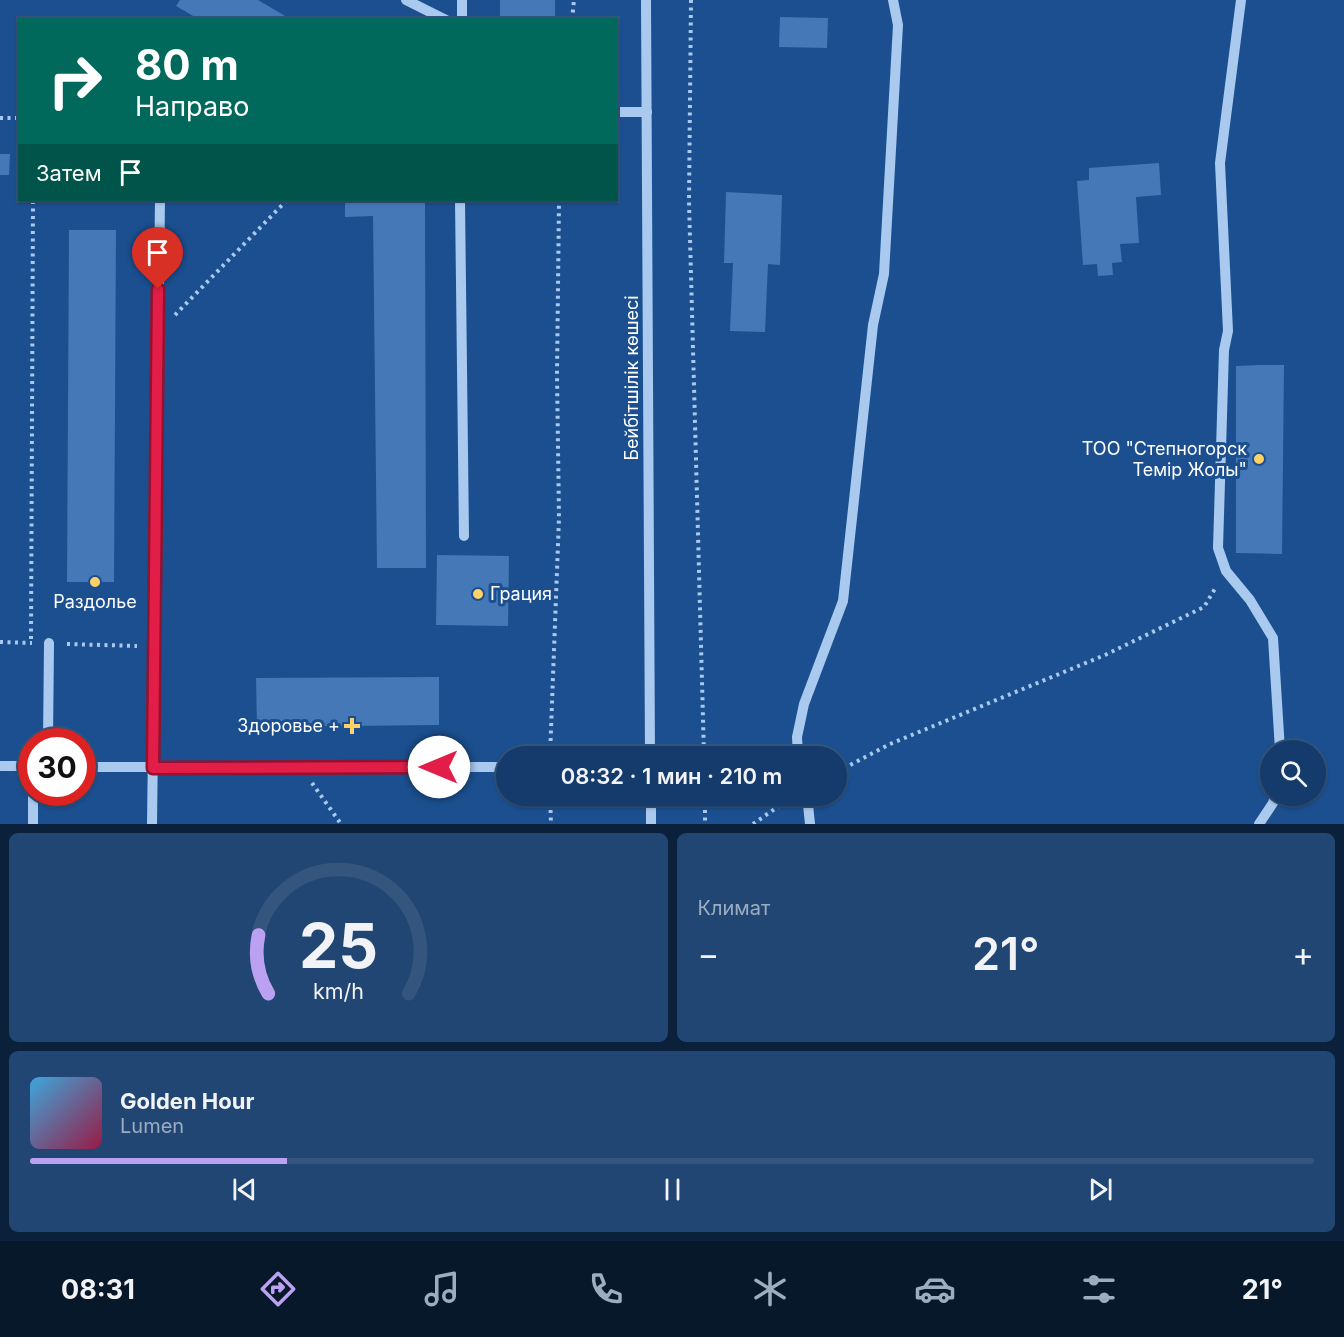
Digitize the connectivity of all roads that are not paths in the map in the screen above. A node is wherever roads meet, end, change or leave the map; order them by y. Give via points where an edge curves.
1 (406, 0) edge
2 (462, 0) edge
3 (646, 0) edge
4 (893, 0) edge
5 (1241, 0) edge
6 (442, 18) edge
7 (462, 18) edge
8 (618, 112) edge
9 (647, 112) junction
10 (160, 201) edge
11 (460, 201) edge
12 (464, 536) dead end
13 (50, 643) road end
14 (48, 728) edge
15 (1279, 740) edge
16 (650, 746) edge
17 (797, 746) edge
18 (0, 766) edge
19 (18, 766) edge
20 (496, 766) edge
21 (96, 767) edge
22 (153, 768) junction
23 (33, 806) edge
24 (651, 806) edge
25 (808, 806) edge
26 (1270, 806) edge
27 (33, 824) edge
28 (152, 824) edge
29 (651, 824) edge
30 (810, 824) edge
31 (1259, 824) edge

1 - 6 street
2 - 7 street
3 - 9 street, Бейбітшілік көшесі
4 - 17 street via 898,25 884,274 873,325 843,601 804,704
5 - 15 street via 1220,164 1228,332 1224,350 1218,548 1226,571 1273,638
8 - 9 street
9 - 16 street, Бейбітшілік көшесі
10 - 22 street
11 - 12 street
13 - 14 street
18 - 19 street
20 - 22 street
21 - 22 street
22 - 28 street
23 - 27 street
24 - 29 street
25 - 30 street
26 - 31 street

